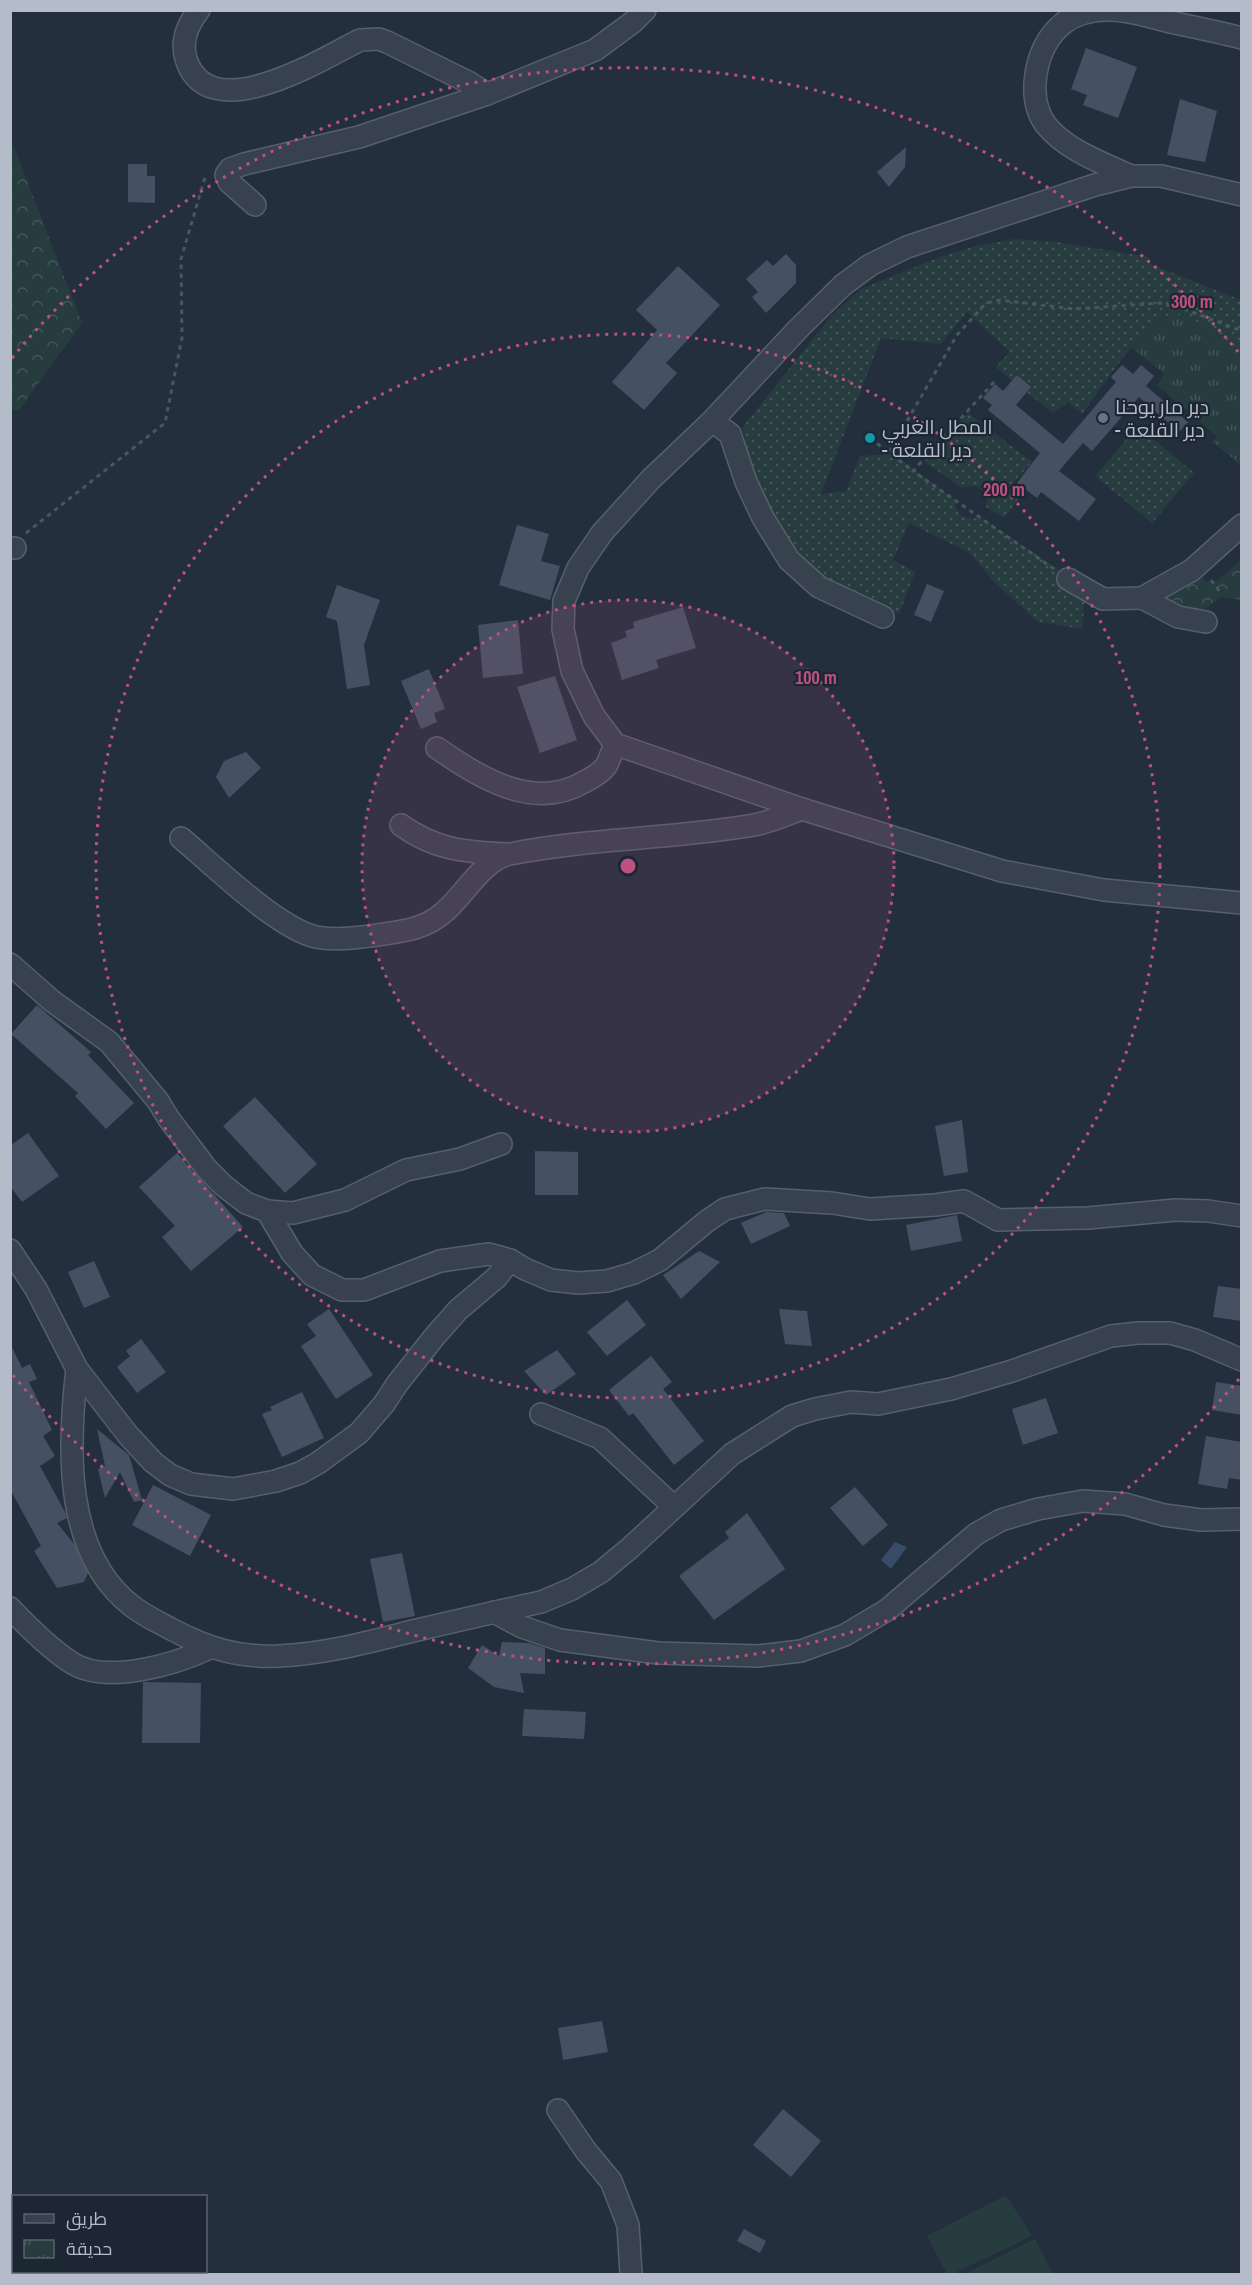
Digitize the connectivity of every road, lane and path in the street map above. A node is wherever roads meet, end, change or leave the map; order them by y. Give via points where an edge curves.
1 (199, 10) edge
2 (645, 10) edge
3 (1242, 38) edge
4 (487, 94) junction
5 (207, 169) dead end
6 (1131, 176) junction
7 (1242, 195) edge
8 (255, 205) dead end
9 (1242, 331) edge
10 (994, 382) dead end
11 (712, 421) junction
12 (870, 438) dead end
13 (889, 452) junction
14 (913, 471) junction
15 (1242, 525) edge
16 (15, 545) edge
17 (1064, 576) joint
18 (1211, 580) dead end
19 (1220, 592) dead end
20 (1142, 598) junction
21 (883, 617) dead end
22 (1206, 622) dead end
23 (615, 744) junction
24 (437, 747) dead end
25 (802, 809) junction
26 (401, 825) dead end
27 (181, 838) dead end
28 (506, 854) junction
29 (1242, 903) edge
30 (10, 964) edge
31 (501, 1144) dead end
32 (267, 1211) junction
33 (1242, 1216) edge
34 (10, 1250) edge
35 (510, 1260) junction
36 (1242, 1360) edge
37 (77, 1369) junction
38 (541, 1414) dead end
39 (673, 1506) junction
40 (1242, 1519) edge
41 (10, 1608) edge
42 (494, 1612) junction
43 (210, 1648) junction
44 (558, 2110) dead end
45 (631, 2274) edge

1 - 4 street via 185,37 187,60 198,77 216,89 255,86 296,73 370,39 387,42
2 - 4 street via 595,50
3 - 6 street via 1119,10 1073,17 1057,28 1038,62 1035,81 1039,112 1055,134 1069,144
4 - 8 street via 359,137 230,169 226,175 229,182
5 - 16 path via 181,259 182,338 165,423
6 - 7 street via 1161,176
6 - 11 street via 1095,184 907,247 870,265 835,292
9 - 13 path via 1160,303 1074,309 1000,300 986,303 957,335
10 - 14 path
11 - 21 street via 730,434 746,482 789,560 819,587
11 - 23 street via 602,533 578,568 564,601 562,629 572,671 594,716
12 - 13 path
13 - 14 path
14 - 17 path
15 - 20 street via 1192,570
17 - 20 street via 1103,600
18 - 19 path
20 - 22 street via 1178,617
23 - 24 street via 605,767 595,776 551,793 514,790 490,781
23 - 25 street
25 - 28 street via 756,825
25 - 29 street via 1002,871 1104,890
26 - 28 street via 418,838 463,852
27 - 28 street via 272,914 316,937 331,938 418,928 441,915 487,867
30 - 32 street via 109,1042 207,1169 246,1203
31 - 32 street via 460,1159 406,1170 345,1200 293,1213
32 - 35 street via 292,1253 312,1275 342,1290 364,1290 440,1261 489,1254
33 - 35 street via 1176,1210 1088,1218 998,1220 964,1201 870,1209 765,1199 725,1209 660,1260 607,1281 551,1280
34 - 37 street via 36,1289
35 - 37 street via 435,1336 359,1433 318,1463 276,1481 233,1489 190,1484 170,1475 128,1435
36 - 39 street via 1170,1333 1138,1333 1112,1336 940,1392 878,1404 851,1402 815,1409 792,1416 732,1454
37 - 43 street via 70,1435 72,1474 86,1541 97,1565 108,1583 132,1607
38 - 39 street via 600,1438
39 - 42 street via 601,1572 541,1602
40 - 42 street via 1164,1515 1125,1504 1083,1501 1038,1509 1001,1520 976,1534 887,1610 844,1635 801,1650 758,1656 658,1653 560,1641
41 - 43 street via 73,1664 90,1671 112,1673 147,1668 173,1663
42 - 43 street via 342,1648 279,1656 243,1656
44 - 45 street via 611,2181 628,2225

